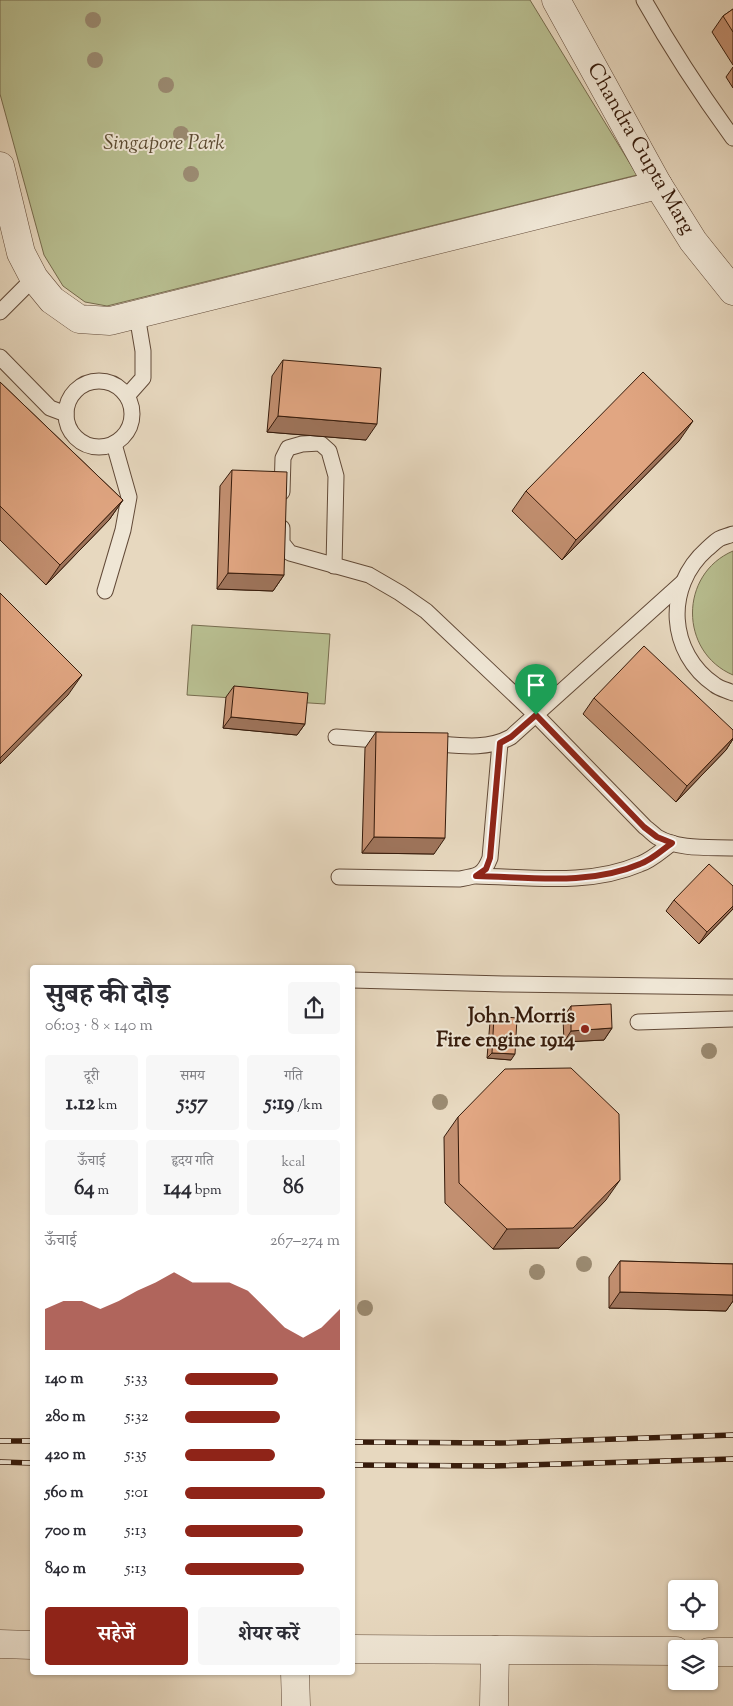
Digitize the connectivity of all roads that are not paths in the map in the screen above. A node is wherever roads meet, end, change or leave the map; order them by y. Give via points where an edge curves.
1 (556, 0) edge
2 (644, 0) edge
3 (733, 138) edge
4 (0, 166) edge
5 (658, 185) junction
6 (34, 278) junction
7 (733, 291) edge
8 (0, 312) edge
9 (137, 315) junction
10 (0, 357) edge
11 (127, 396) junction
12 (66, 414) junction
13 (114, 444) junction
14 (733, 534) edge
15 (334, 566) junction
16 (682, 582) junction
17 (104, 591) dead end
18 (733, 693) edge
19 (536, 715) junction
20 (336, 737) dead end
21 (500, 743) junction
22 (672, 843) junction
23 (733, 848) edge
24 (476, 876) junction
25 (339, 877) dead end
26 (355, 980) edge
27 (733, 987) edge
28 (733, 1019) edge
29 (638, 1022) dead end
30 (0, 1644) edge
31 (30, 1645) edge
32 (355, 1649) edge
33 (494, 1650) junction
34 (668, 1651) edge
35 (718, 1652) edge
36 (733, 1652) edge
37 (296, 1675) edge
38 (296, 1706) edge
39 (494, 1706) edge

1 - 5 street, Chandra Gupta Marg
2 - 3 lane via 668,42
4 - 6 street via 22,253
5 - 7 street, Chandra Gupta Marg via 693,241
5 - 9 street
6 - 8 lane
6 - 9 street via 52,300 79,319 110,322
9 - 11 lane via 144,378
10 - 12 lane via 50,408
11 - 12 lane via 111,383 90,382 72,394
11 - 13 lane via 132,406 130,428
12 - 13 lane via 72,434 81,442 102,447
13 - 17 lane via 129,497 123,530
14 - 16 lane via 718,540 696,558
15 - 15 lane via 290,553 282,543 283,458 288,448 320,443 329,451 336,476
15 - 19 lane via 369,575 426,611
16 - 18 lane via 676,611 680,640 694,666 716,686
16 - 19 lane
19 - 21 lane
19 - 22 lane via 644,827
20 - 21 lane via 481,746
21 - 24 lane via 490,858 486,869
22 - 23 lane
22 - 24 lane via 642,864 616,873 537,879
24 - 25 lane via 459,879
26 - 27 lane
28 - 29 lane
30 - 31 street
32 - 33 street
33 - 34 street
33 - 39 street
35 - 36 street
37 - 38 street

